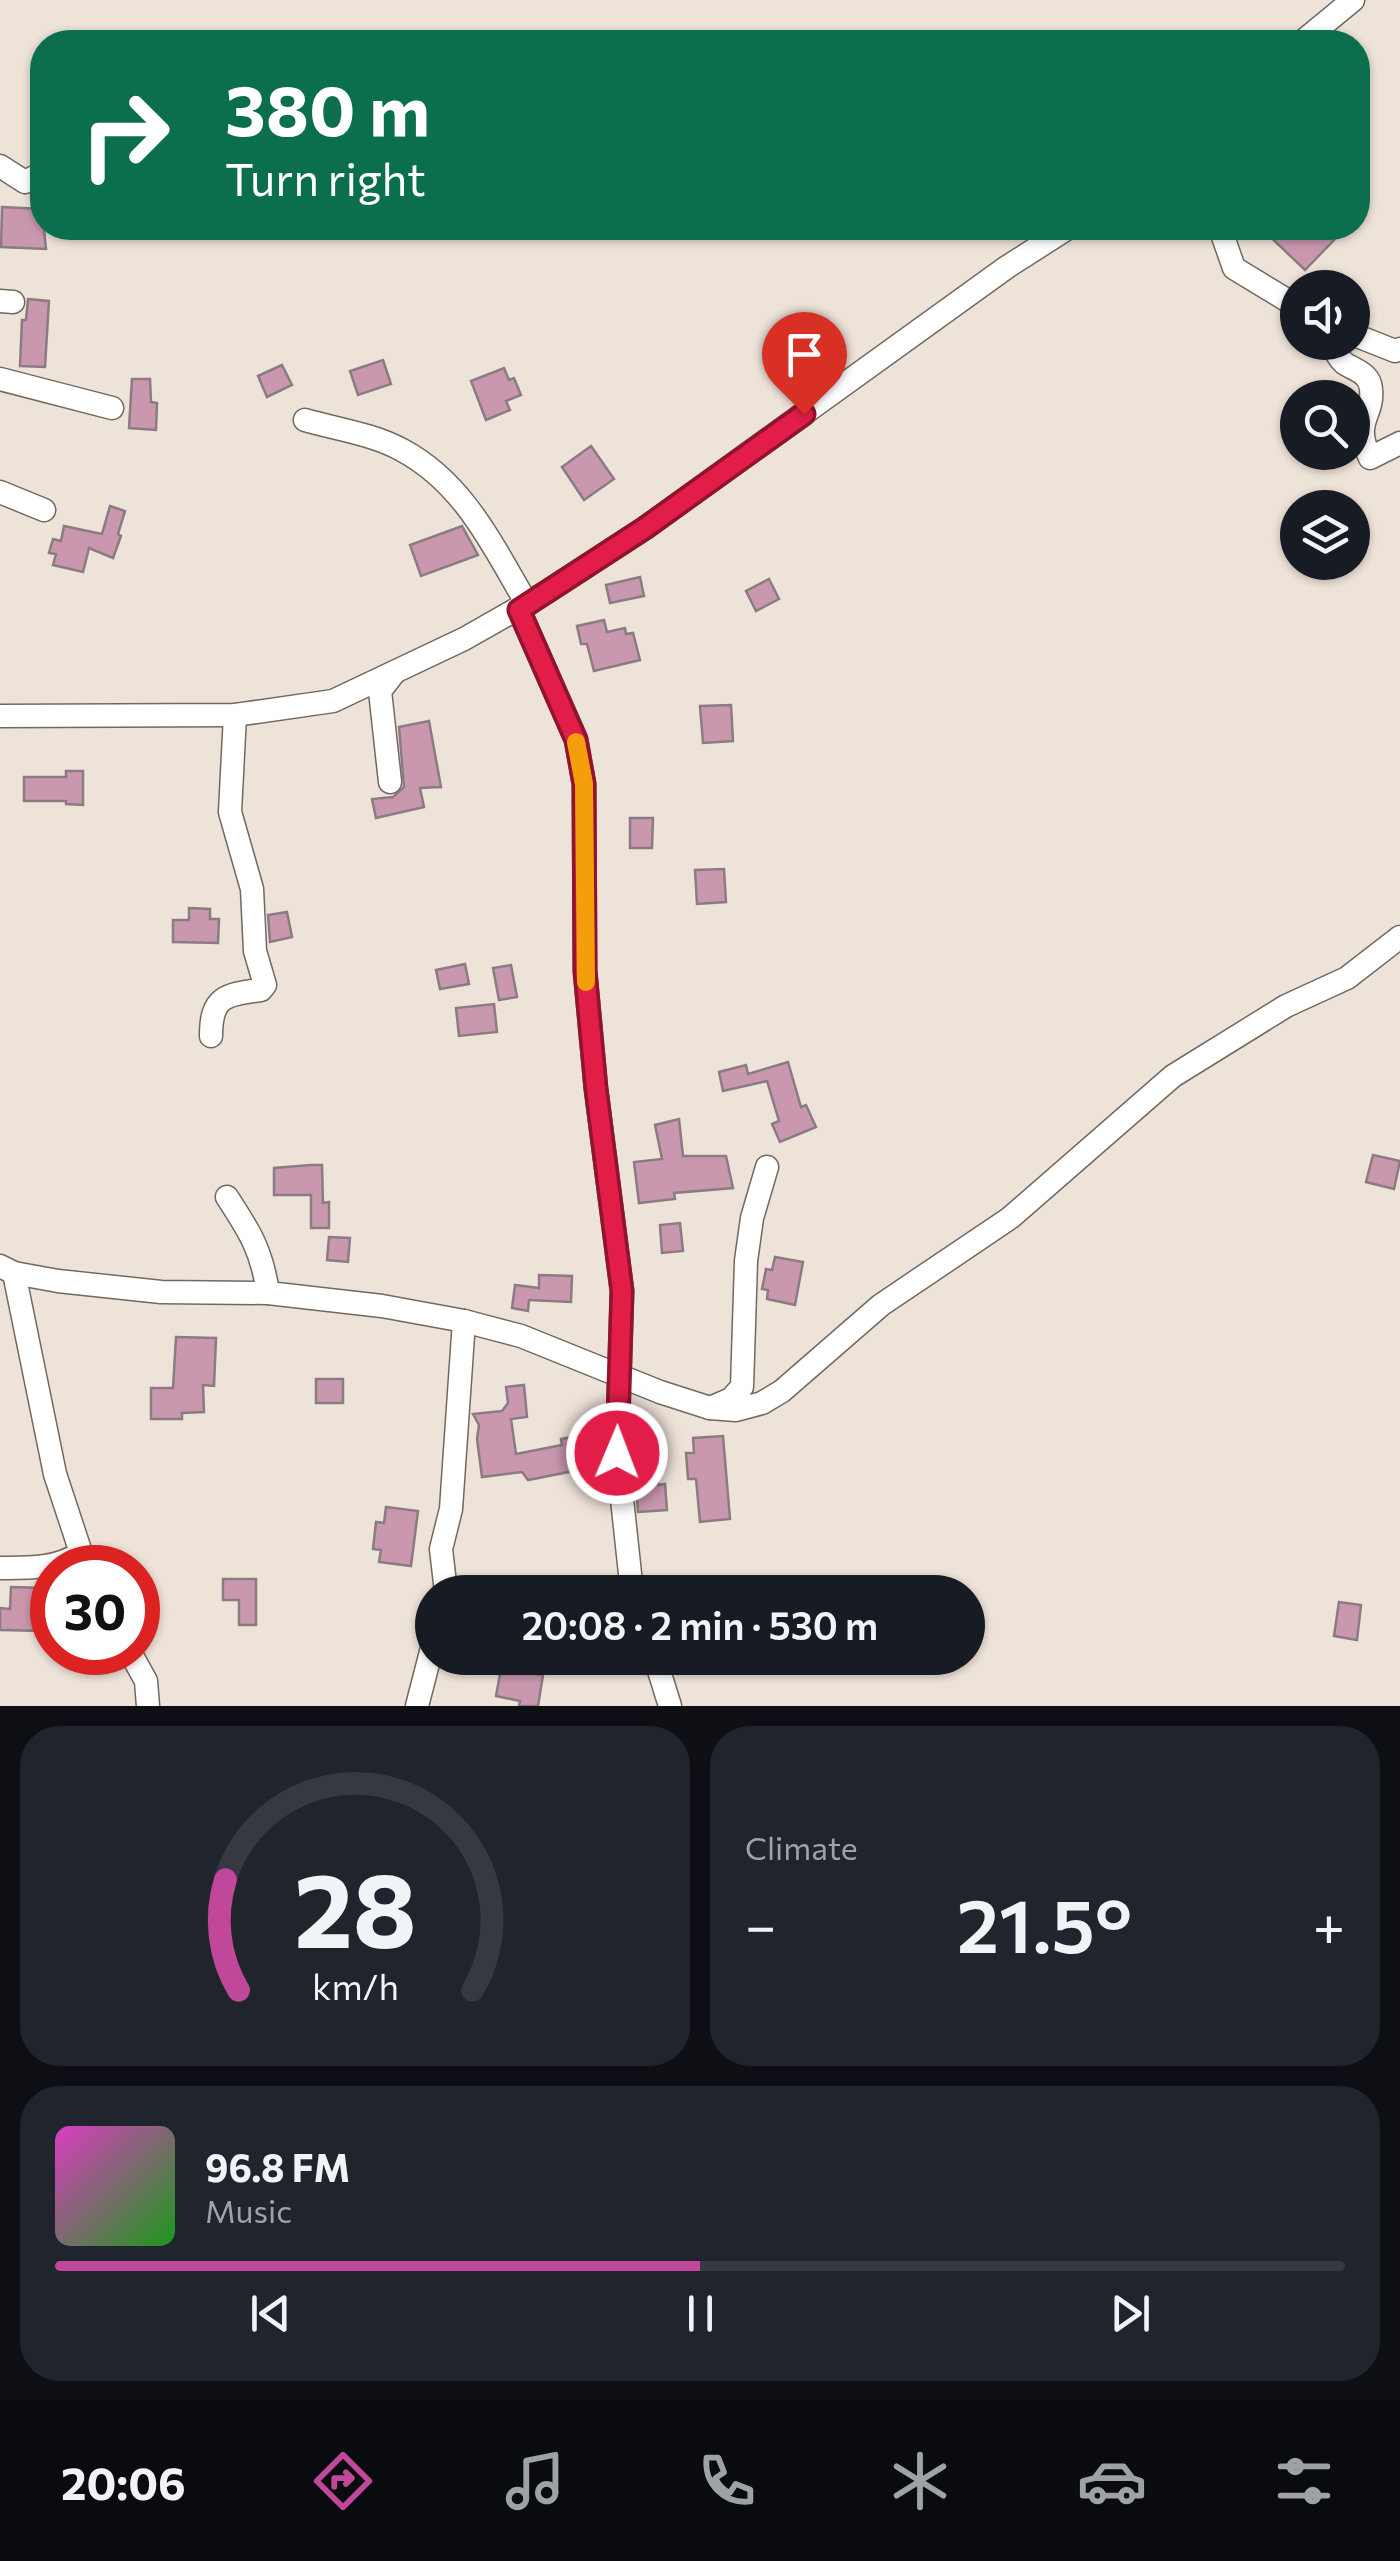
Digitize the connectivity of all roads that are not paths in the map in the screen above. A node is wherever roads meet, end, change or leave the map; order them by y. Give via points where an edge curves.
1 (1354, 0) edge
2 (1317, 30) edge
3 (0, 166) edge
4 (30, 179) edge
5 (1049, 240) edge
6 (1224, 240) edge
7 (1280, 296) edge
8 (1370, 341) edge
9 (1400, 350) edge
10 (1341, 360) edge
11 (0, 379) edge
12 (112, 408) dead end
13 (305, 420) dead end
14 (1400, 442) edge
15 (0, 492) edge
16 (44, 510) dead end
17 (523, 607) junction
18 (396, 670) junction
19 (235, 715) junction
20 (0, 716) edge
21 (390, 782) dead end
22 (1400, 937) edge
23 (211, 1036) dead end
24 (767, 1167) dead end
25 (227, 1197) dead end
26 (7, 1269) edge
27 (268, 1293) junction
28 (464, 1321) junction
29 (619, 1373) junction
30 (710, 1408) junction
31 (79, 1545) edge
32 (0, 1568) edge
33 (30, 1568) edge
34 (444, 1575) edge
35 (630, 1575) edge
36 (143, 1675) edge
37 (425, 1675) edge
38 (660, 1675) edge
39 (148, 1706) edge
40 (418, 1706) edge
41 (670, 1706) edge

1 - 2 street
3 - 4 street
5 - 17 street via 645,528
6 - 7 street via 1234,268
8 - 9 street
10 - 14 street via 1368,379 1372,390 1362,426 1370,458
11 - 12 street
13 - 17 street via 403,450 434,474 479,520
15 - 16 street
17 - 18 street
17 - 29 street via 576,740 584,784 585,971 622,1291
18 - 19 street via 333,701
18 - 21 street via 380,691
19 - 20 street
19 - 23 street via 230,812 252,889 255,951 265,985 216,1005
22 - 30 street via 1347,978 1286,1006 1174,1076 1010,1218 881,1305 782,1391 736,1410
24 - 30 street via 746,1261 742,1387
25 - 27 street via 256,1241
26 - 27 street via 160,1292
26 - 31 street
27 - 28 street
28 - 29 street
28 - 34 street
29 - 30 street
29 - 35 street via 617,1453
32 - 33 street
36 - 39 street
37 - 40 street
38 - 41 street

